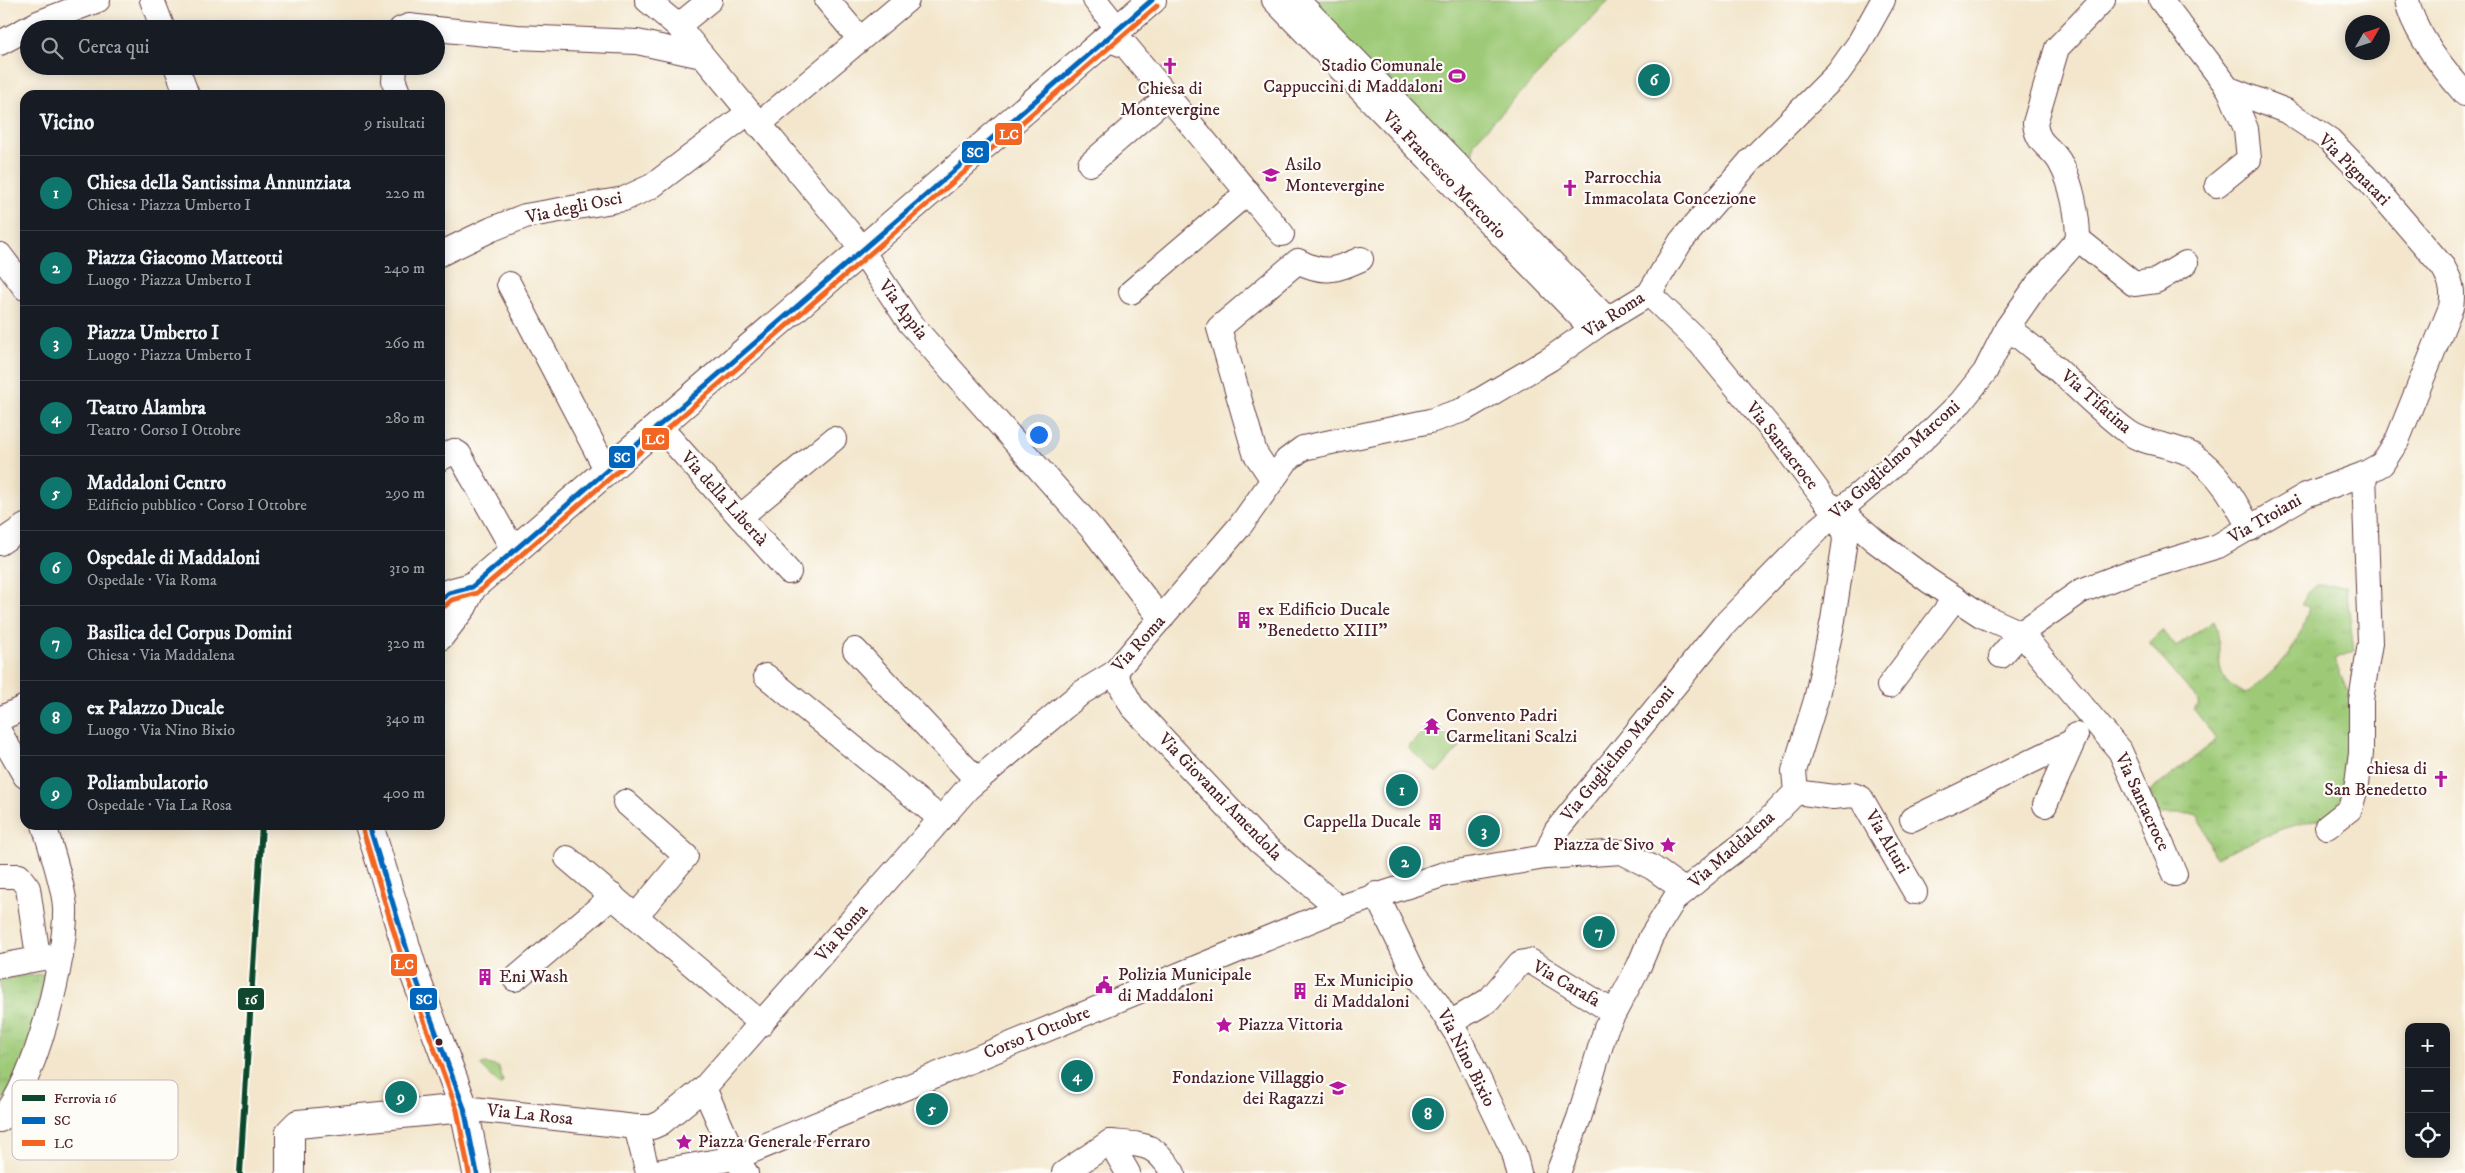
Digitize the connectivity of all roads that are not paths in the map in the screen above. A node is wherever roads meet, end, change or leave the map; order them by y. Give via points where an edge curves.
1 (98, 0) edge
2 (152, 0) edge
3 (647, 0) edge
4 (710, 0) edge
5 (827, 0) edge
6 (907, 0) edge
7 (1095, 0) edge
8 (1152, 0) edge
9 (1274, 0) edge
10 (1297, 0) edge
11 (1883, 0) edge
12 (2103, 0) edge
13 (2161, 0) edge
14 (2407, 0) edge
15 (46, 20) edge
16 (160, 20) edge
17 (678, 26) junction
18 (445, 30) edge
19 (20, 32) edge
20 (1112, 34) junction
21 (860, 39) junction
22 (0, 43) edge
23 (702, 56) junction
24 (179, 75) edge
25 (394, 75) edge
26 (2229, 89) junction
27 (185, 90) edge
28 (397, 90) edge
29 (2465, 94) edge
30 (1168, 96) junction
31 (753, 119) junction
32 (1090, 164) dead end
33 (2217, 185) dead end
34 (1248, 192) junction
35 (1282, 234) dead end
36 (2078, 239) junction
37 (861, 251) junction
38 (445, 252) edge
39 (0, 255) edge
40 (1361, 259) dead end
41 (2186, 263) dead end
42 (20, 281) edge
43 (509, 284) dead end
44 (1131, 292) dead end
45 (1649, 294) junction
46 (2458, 300) edge
47 (1600, 324) junction
48 (2007, 328) junction
49 (658, 426) junction
50 (834, 439) dead end
51 (445, 456) edge
52 (606, 471) junction
53 (2364, 474) junction
54 (1273, 480) junction
55 (1840, 510) junction
56 (740, 517) junction
57 (20, 529) edge
58 (2250, 529) junction
59 (0, 543) edge
60 (514, 551) junction
61 (790, 572) dead end
62 (472, 586) junction
63 (445, 597) edge
64 (1955, 598) junction
65 (445, 612) edge
66 (1161, 619) junction
67 (445, 629) edge
68 (2021, 633) junction
69 (855, 650) dead end
70 (2000, 656) dead end
71 (1114, 673) junction
72 (766, 676) dead end
73 (1889, 686) dead end
74 (20, 709) edge
75 (2087, 710) junction
76 (0, 719) edge
77 (0, 733) edge
78 (2073, 741) junction
79 (20, 767) edge
80 (978, 780) junction
81 (1796, 792) junction
82 (625, 802) dead end
83 (2045, 805) dead end
84 (941, 819) junction
85 (1912, 819) dead end
86 (2326, 827) dead end
87 (46, 830) edge
88 (371, 830) edge
89 (1545, 857) junction
90 (567, 858) dead end
91 (2175, 874) dead end
92 (0, 876) edge
93 (1685, 891) junction
94 (1915, 892) dead end
95 (1376, 894) junction
96 (613, 896) junction
97 (1340, 909) junction
98 (636, 916) junction
99 (52, 957) junction
100 (0, 966) edge
101 (515, 978) dead end
102 (1615, 1009) junction
103 (1450, 1023) junction
104 (762, 1024) junction
105 (26, 1080) edge
106 (704, 1088) junction
107 (12, 1104) edge
108 (464, 1108) junction
109 (0, 1120) edge
110 (636, 1127) junction
111 (1110, 1142) junction
112 (741, 1165) edge
113 (290, 1173) edge
114 (477, 1173) edge
115 (649, 1173) edge
116 (1064, 1173) edge
117 (1128, 1173) edge
118 (1173, 1173) edge
119 (1519, 1173) edge
120 (1558, 1173) edge

1 - 15 street
2 - 16 street
3 - 17 street, Via Appia
4 - 17 street
5 - 21 street
6 - 21 street, Via degli Osci
7 - 20 street
8 - 20 main road
9 - 47 street, Via Francesco Mercorio
10 - 47 street, Via Francesco Mercorio
11 - 45 street, Via Roma via 1838,73 1750,162 1681,241
12 - 36 street via 2057,48 2035,123 2036,136 2060,162 2067,176
13 - 26 street
14 - 29 street via 2410,16
17 - 23 street, Via Appia
18 - 23 street via 517,38 636,42
19 - 22 street
20 - 30 street
20 - 37 main road
21 - 31 street, Via degli Osci
23 - 31 street, Via Appia
24 - 27 street
25 - 28 street
26 - 33 street via 2246,129 2249,159
26 - 46 street, Via Pignatari via 2286,111 2330,140 2443,267
30 - 32 street
30 - 34 street
31 - 37 street, Via Appia via 852,236
31 - 38 street, Via degli Osci via 652,186 624,199 525,216
34 - 35 street
34 - 44 street
36 - 41 street via 2134,284 2156,281
36 - 48 street, Via Guglielmo Marconi via 2037,285
37 - 49 main road
37 - 66 street, Via Appia via 910,323 1093,530
39 - 42 street
40 - 54 street via 1334,270 1315,269 1298,261 1219,328 1255,453
43 - 52 street
45 - 47 street, Via Roma
45 - 55 street, Via Santacroce via 1701,344 1827,503
46 - 53 street, Via Troiani via 2397,442 2382,464
47 - 54 street, Via Roma via 1550,359 1463,410 1430,421 1303,448 1287,460
48 - 55 street, Via Guglielmo Marconi via 1985,372 1961,402 1905,456
48 - 58 street, Via Tifatina via 2028,342 2129,434 2192,455 2213,473
49 - 52 main road
49 - 56 street, Via della Libertà
50 - 56 street
51 - 60 street via 454,451 459,454
52 - 60 main road
53 - 58 street, Via Troiani via 2306,495
53 - 86 street via 2370,643 2362,700 2361,753 2350,809
54 - 66 street, Via Roma via 1240,526
55 - 64 street, Via Santacroce via 1874,540
55 - 81 street via 1845,540 1833,620 1816,700 1794,772
55 - 89 street, Via Guglielmo Marconi via 1723,626 1556,831
56 - 61 street, Via della Libertà
57 - 59 street
58 - 68 street, Via Troiani via 2218,546 2081,591
60 - 62 main road
62 - 63 main road
62 - 65 street
62 - 67 main road via 463,606
64 - 68 street, Via Santacroce
64 - 73 street
66 - 71 street, Via Roma
68 - 70 street, Via Troiani
68 - 75 street, Via Santacroce
69 - 80 street
71 - 80 street, Via Roma via 1081,693
71 - 97 street, Via Giovanni Amendola via 1132,706 1260,842
72 - 84 street
74 - 76 street
75 - 78 street
75 - 91 street, Via Santacroce via 2120,751
77 - 79 street
78 - 83 street
78 - 85 street
80 - 84 street, Via Roma
81 - 93 street, Via Maddalena via 1750,839
81 - 94 street, Via Alturi via 1861,798
82 - 98 street via 686,856
84 - 104 street, Via Roma
87 - 99 street via 65,905 64,943
88 - 108 main road via 414,974
89 - 93 street via 1622,852 1653,868
89 - 95 street, Corso I Ottobre via 1445,874
90 - 96 street
92 - 99 street via 20,876 28,888 37,950
93 - 102 street, Via Maddalena via 1674,900 1651,937
95 - 97 street, Corso I Ottobre
95 - 103 street, Via Nino Bixio via 1414,973
96 - 98 street
96 - 101 street
97 - 112 street, Corso I Ottobre via 1162,982
98 - 104 street
99 - 100 street
99 - 105 street
102 - 103 street, Via Carafa via 1605,1007 1530,961 1520,963 1489,1000
102 - 120 street, Via Maddalena
103 - 119 street, Via Nino Bixio via 1514,1153
104 - 106 street, Via Roma
106 - 110 street via 661,1123
106 - 112 street
107 - 109 street
108 - 110 street, Via La Rosa
108 - 113 main road, Via La Rosa via 298,1124 290,1132
108 - 114 main road
110 - 115 street
111 - 116 street
111 - 117 street
111 - 118 street via 1145,1145 1162,1155
112 - 115 street

